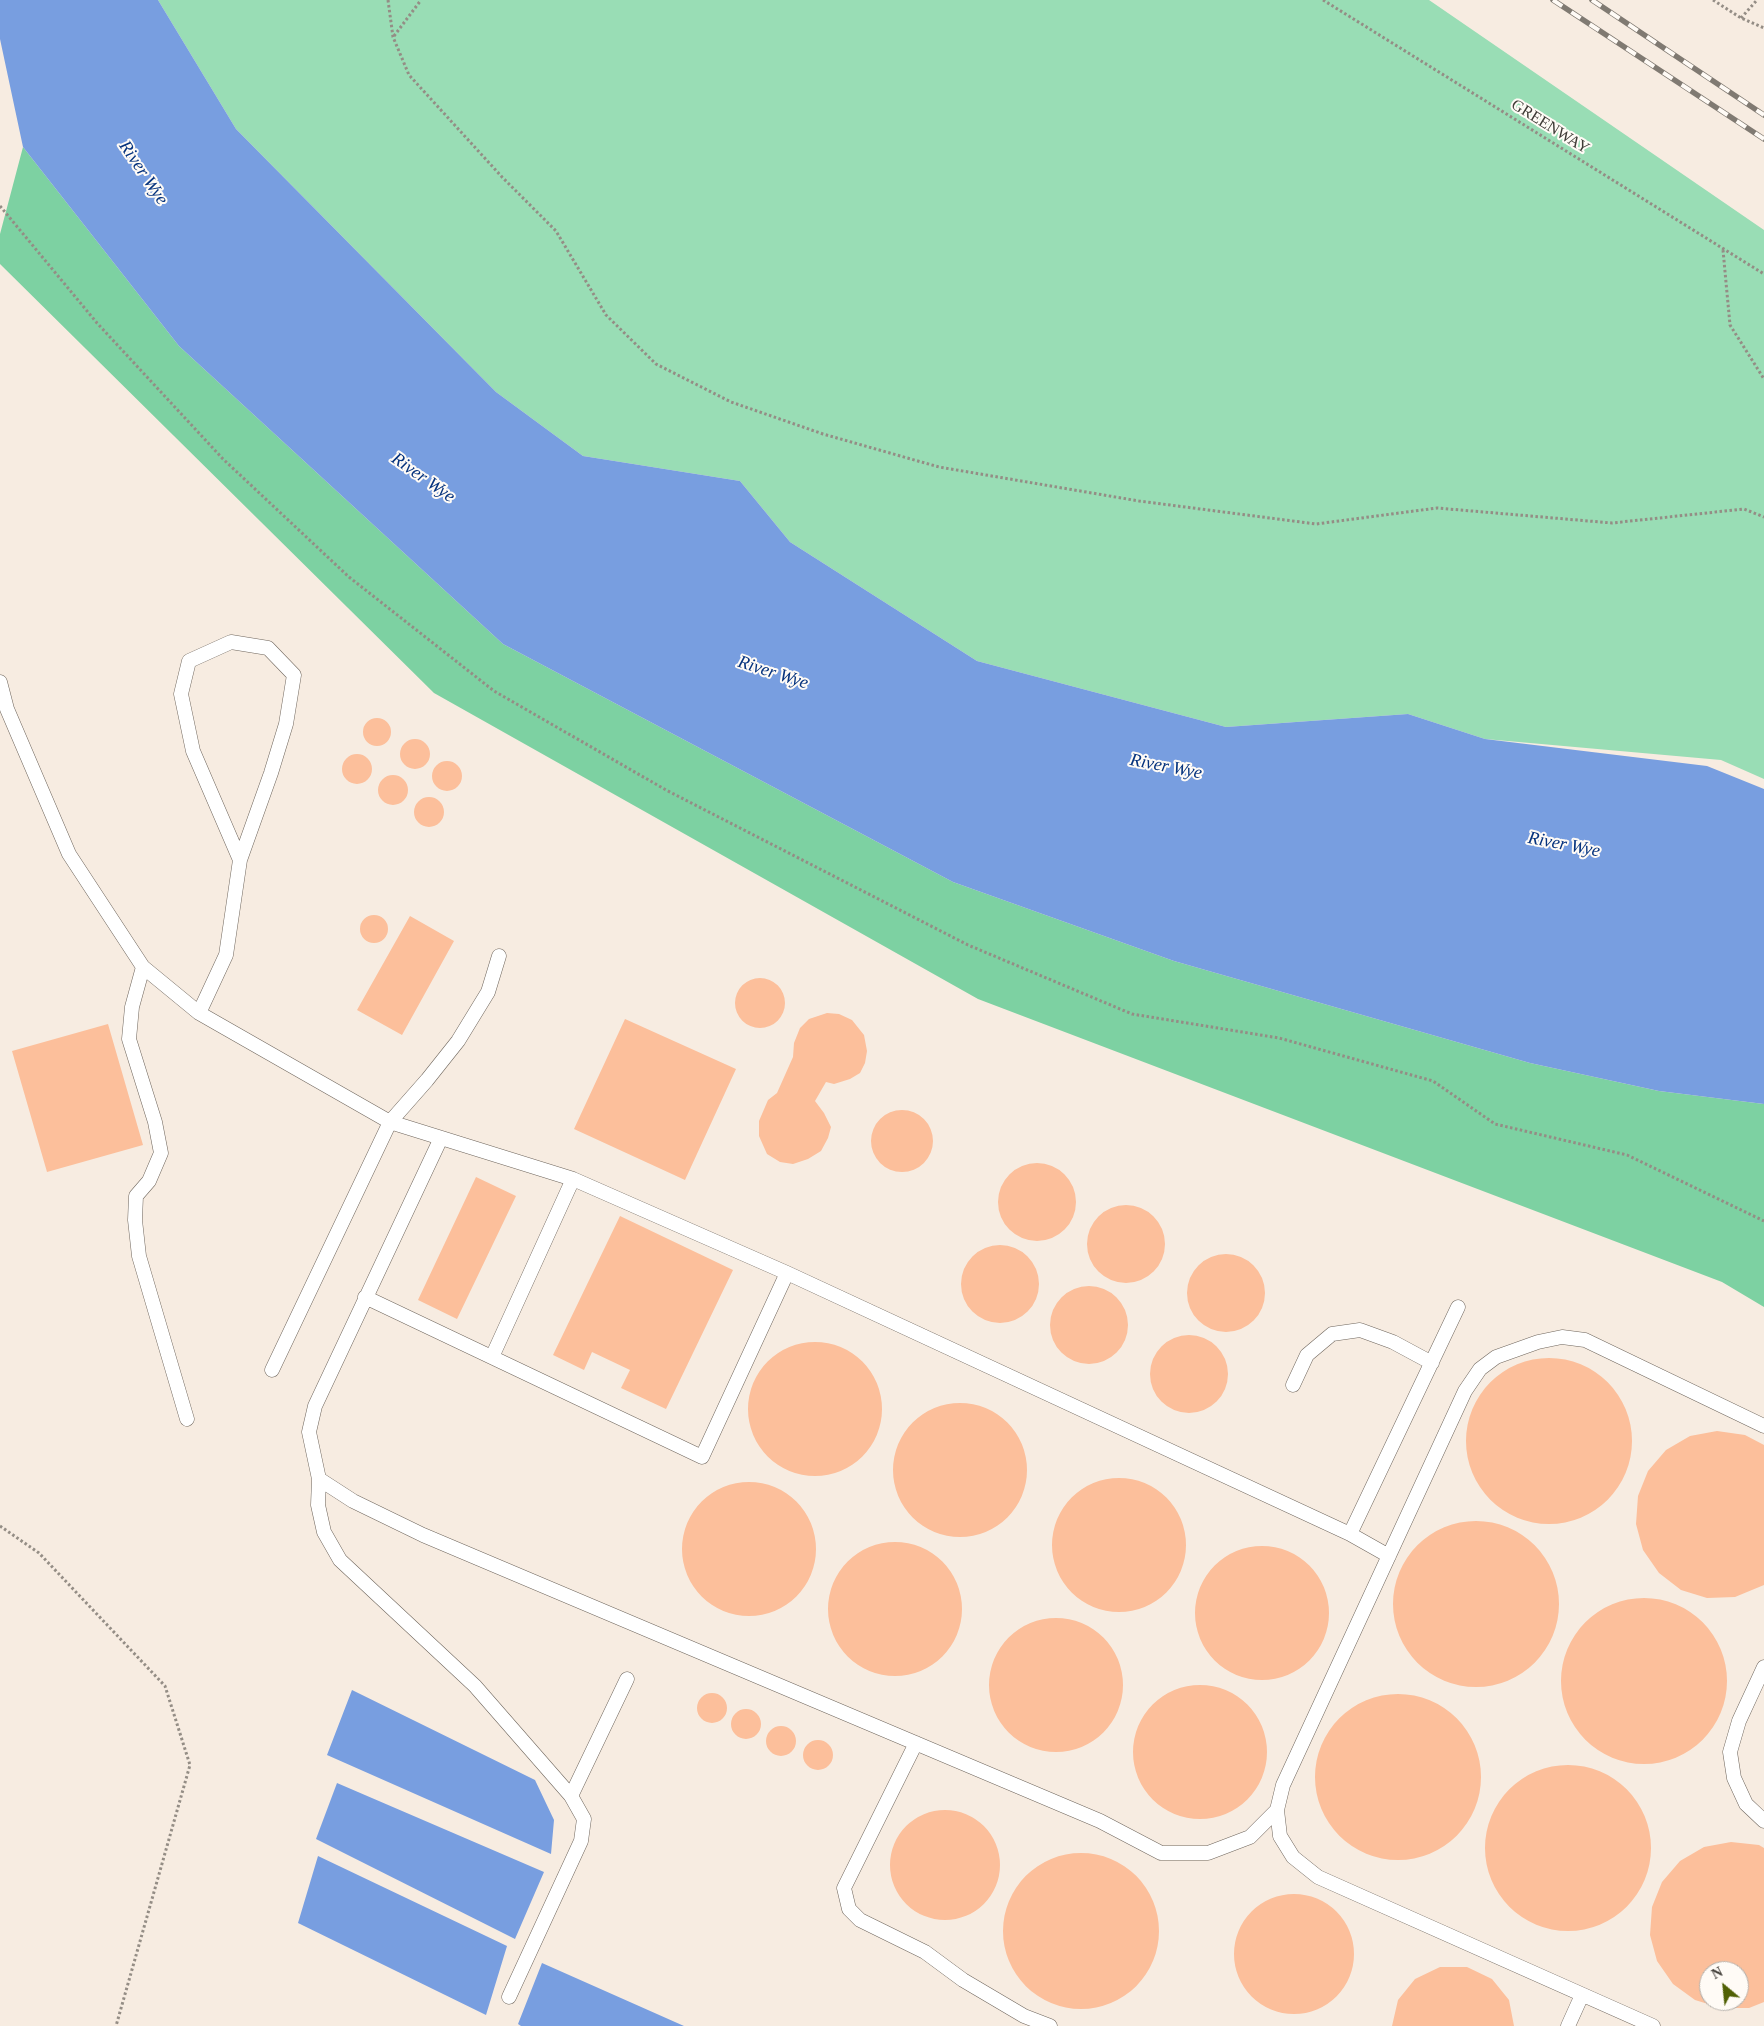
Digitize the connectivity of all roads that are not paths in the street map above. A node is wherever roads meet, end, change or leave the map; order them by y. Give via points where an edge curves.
1 (0, 682) edge
2 (240, 860) junction
3 (499, 956) dead end
4 (144, 967) junction
5 (199, 1013) junction
6 (390, 1122) junction
7 (441, 1138) junction
8 (573, 1179) junction
9 (787, 1273) junction
10 (365, 1297) junction
11 (1458, 1307) dead end
12 (492, 1357) junction
13 (1432, 1363) junction
14 (272, 1370) dead end
15 (1292, 1384) dead end
16 (187, 1419) dead end
17 (1764, 1426) edge
18 (319, 1479) junction
19 (1350, 1534) junction
20 (1389, 1556) junction
21 (1764, 1667) edge
22 (627, 1679) dead end
23 (916, 1743) junction
24 (571, 1796) junction
25 (1276, 1810) junction
26 (1764, 1821) edge
27 (1582, 1994) junction
28 (509, 1997) dead end
29 (1050, 2026) edge
30 (1568, 2026) edge
31 (1653, 2026) edge

1 - 4 lane via 6,709 69,854
2 - 2 lane via 193,751 181,694 189,660 231,642 268,648 294,675 286,724
2 - 5 lane via 226,955
3 - 6 lane via 488,992 458,1040
4 - 5 lane
4 - 16 lane via 132,1007 129,1039 155,1122 161,1153 149,1181 136,1196 135,1220 139,1256
5 - 6 lane
6 - 7 lane
6 - 14 lane
7 - 8 lane
7 - 10 lane
8 - 9 lane
8 - 12 lane
9 - 12 lane via 702,1457
9 - 19 lane
10 - 12 lane
10 - 18 lane via 315,1406 309,1432
11 - 13 lane
13 - 15 lane via 1393,1342 1360,1330 1332,1334 1307,1355
13 - 19 lane
17 - 20 lane via 1585,1340 1562,1337 1516,1349 1496,1357 1480,1369 1465,1391
18 - 23 lane via 353,1501 423,1534
18 - 24 lane via 318,1505 324,1532 340,1560 475,1686
19 - 20 lane
20 - 25 lane via 1283,1786
21 - 26 lane via 1739,1721 1730,1752 1734,1778 1746,1804
22 - 24 lane
23 - 25 lane via 1100,1821 1161,1853 1208,1853 1250,1837
23 - 29 lane via 844,1888 849,1909 860,1920 925,1952 1011,2009
24 - 28 lane via 584,1820 581,1842
25 - 27 lane via 1280,1836 1293,1857 1318,1877
27 - 30 lane
27 - 31 lane

